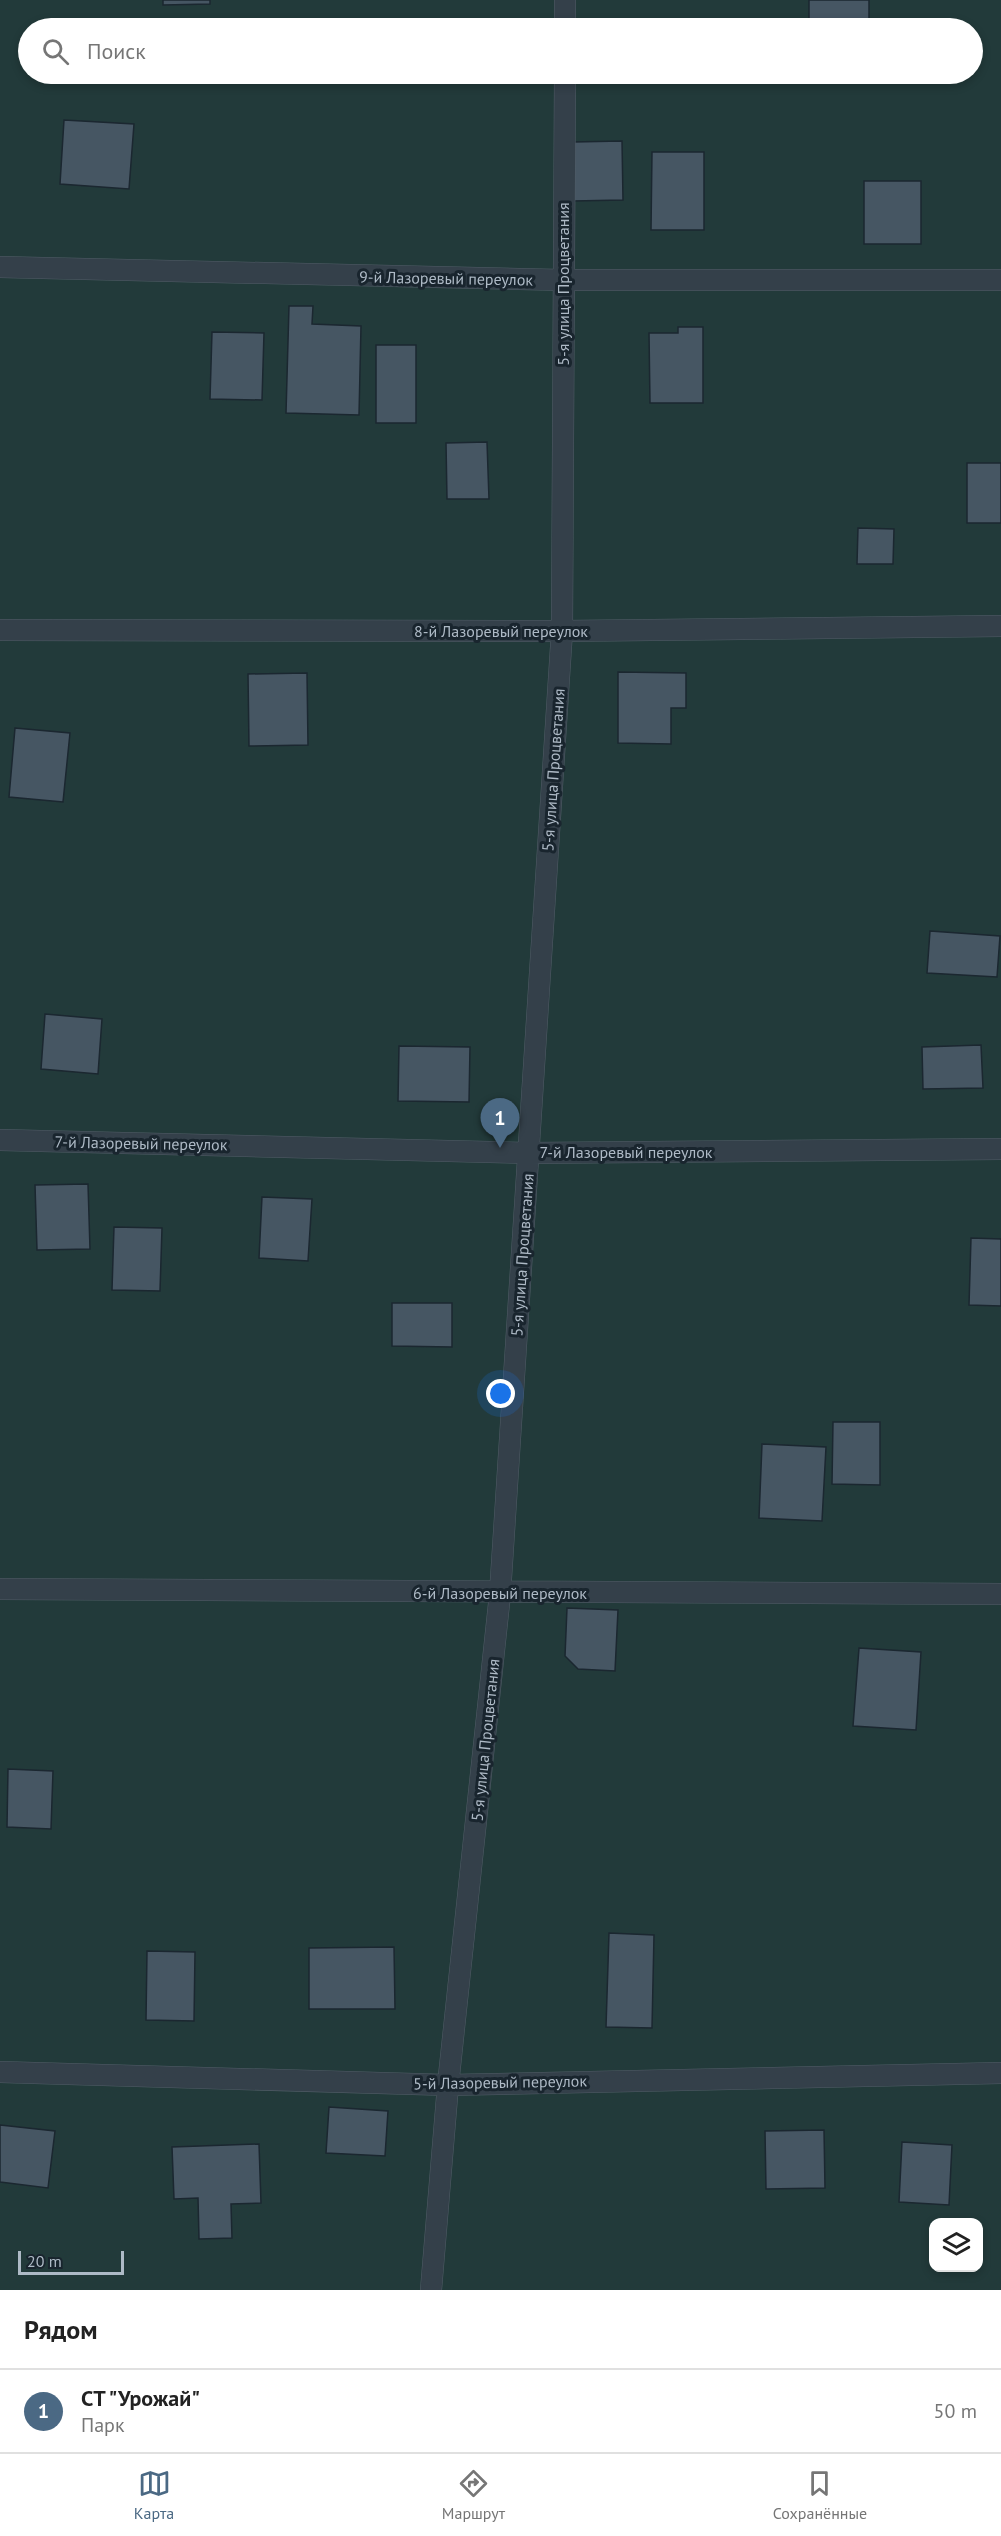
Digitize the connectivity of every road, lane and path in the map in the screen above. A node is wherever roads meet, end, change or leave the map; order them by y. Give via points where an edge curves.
1 (566, 0) edge
2 (565, 18) edge
3 (565, 84) edge
4 (0, 267) edge
5 (563, 280) junction
6 (1001, 280) edge
7 (1001, 626) edge
8 (0, 630) edge
9 (562, 631) junction
10 (0, 1140) edge
11 (1001, 1149) edge
12 (528, 1153) junction
13 (0, 1589) edge
14 (500, 1594) junction
15 (1001, 1594) edge
16 (0, 2073) edge
17 (1001, 2073) edge
18 (448, 2085) junction
19 (431, 2290) edge

1 - 2 lane
3 - 5 lane, 5-я улица Процветания
4 - 5 lane, 9-й Лазоревый переулок
5 - 6 lane, 9-й Лазоревый переулок
5 - 9 lane, 5-я улица Процветания
7 - 9 lane, 8-й Лазоревый переулок
8 - 9 lane, 8-й Лазоревый переулок
9 - 12 lane, 5-я улица Процветания
10 - 12 lane, 7-й Лазоревый переулок
11 - 12 lane, 7-й Лазоревый переулок
12 - 14 lane, 5-я улица Процветания
13 - 14 lane, 6-й Лазоревый переулок
14 - 15 lane, 6-й Лазоревый переулок
14 - 18 lane, 5-я улица Процветания
16 - 18 lane, 5-й Лазоревый переулок
17 - 18 lane, 5-й Лазоревый переулок
18 - 19 lane, 5-я улица Процветания

